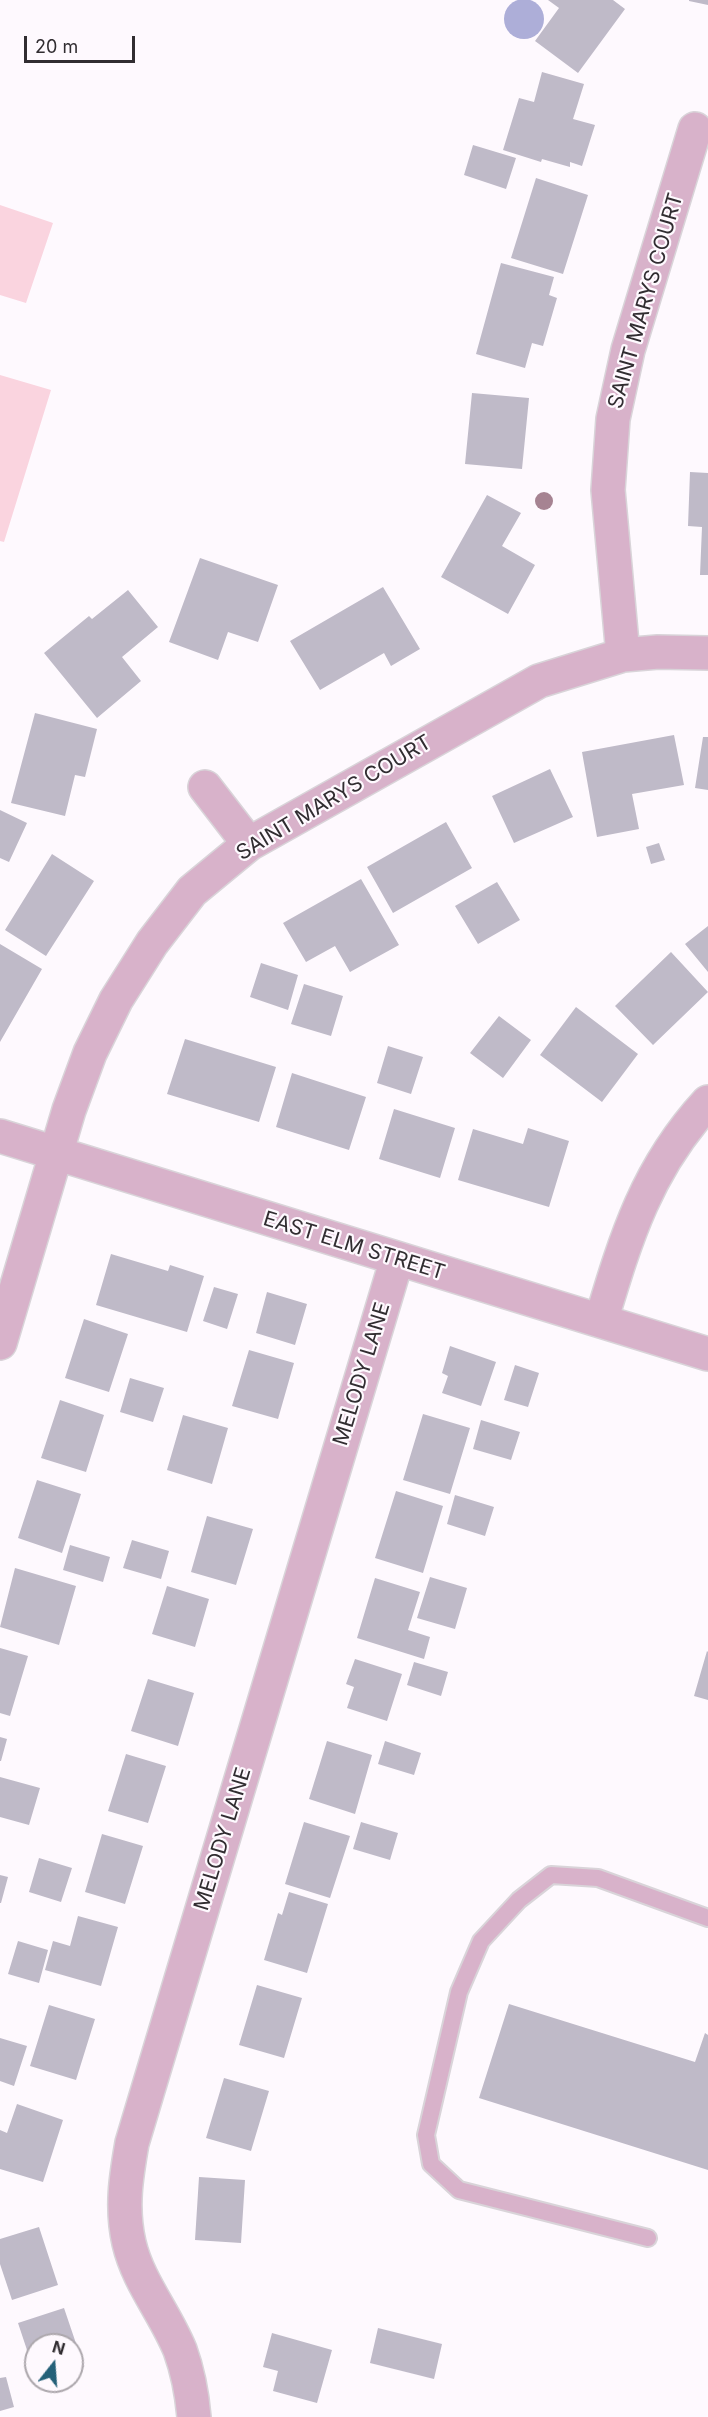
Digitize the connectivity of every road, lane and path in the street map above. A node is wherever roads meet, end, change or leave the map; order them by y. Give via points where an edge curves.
1 (695, 129) dead end
2 (708, 653) edge
3 (623, 655) junction
4 (205, 786) dead end
5 (249, 844) junction
6 (708, 1102) edge
7 (0, 1136) edge
8 (57, 1154) junction
9 (397, 1259) junction
10 (601, 1321) junction
11 (0, 1343) edge
12 (708, 1354) edge
13 (708, 1918) edge
14 (648, 2238) dead end
15 (194, 2417) edge

1 - 3 street, SAINT MARYS COURT via 628,350 613,419 608,490
2 - 3 street, SAINT MARYS COURT
3 - 5 street, SAINT MARYS COURT via 539,681
4 - 5 street
5 - 8 street, SAINT MARYS COURT via 192,891 152,943 116,1000 90,1053
6 - 10 street via 685,1128 643,1197
7 - 8 street, EAST ELM STREET
8 - 9 street, EAST ELM STREET
8 - 11 street, SAINT MARYS COURT
9 - 10 street, EAST ELM STREET
9 - 15 street, MELODY LANE via 132,2143 123,2200 129,2243 145,2287 179,2349 192,2389
10 - 12 street, EAST ELM STREET
13 - 14 lane via 598,1878 551,1875 519,1900 481,1941 459,1992 426,2134 431,2164 459,2190

